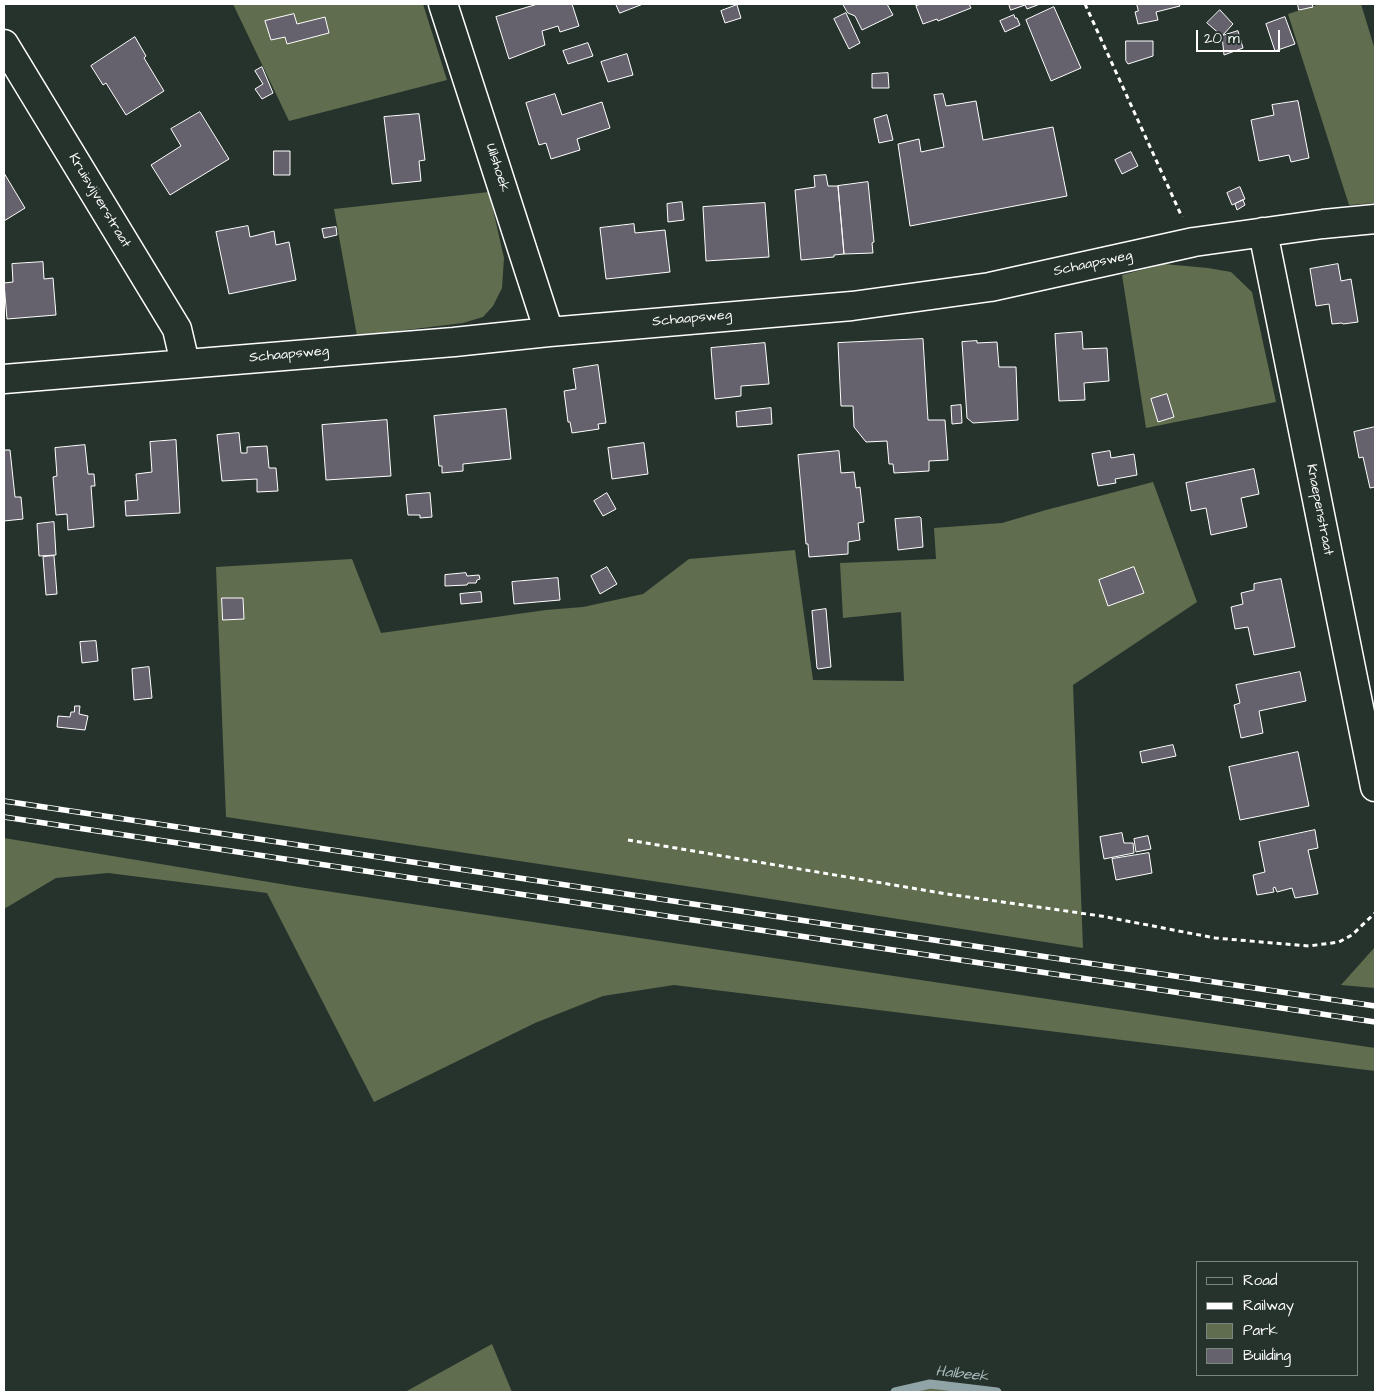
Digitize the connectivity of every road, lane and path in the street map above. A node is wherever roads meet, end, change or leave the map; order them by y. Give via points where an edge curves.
1 (443, 4) edge
2 (1085, 4) edge
3 (4, 44) edge
4 (1375, 219) edge
5 (1263, 232) junction
6 (1194, 242) junction
7 (549, 332) junction
8 (185, 363) junction
9 (4, 379) edge
10 (1375, 787) edge
11 (628, 840) dead end
12 (1375, 913) edge

1 - 7 street, Uilshoek
2 - 6 path
3 - 8 street, Kruisvijverstraat via 177,329
4 - 5 street, Schaapsweg
5 - 6 street, Schaapsweg
5 - 10 street, Knaepenstraat
6 - 7 street, Schaapsweg via 990,287 852,306
7 - 8 street, Schaapsweg
8 - 9 street, Schaapsweg
11 - 12 path via 947,894 1101,916 1216,938 1309,946 1339,942 1352,935

